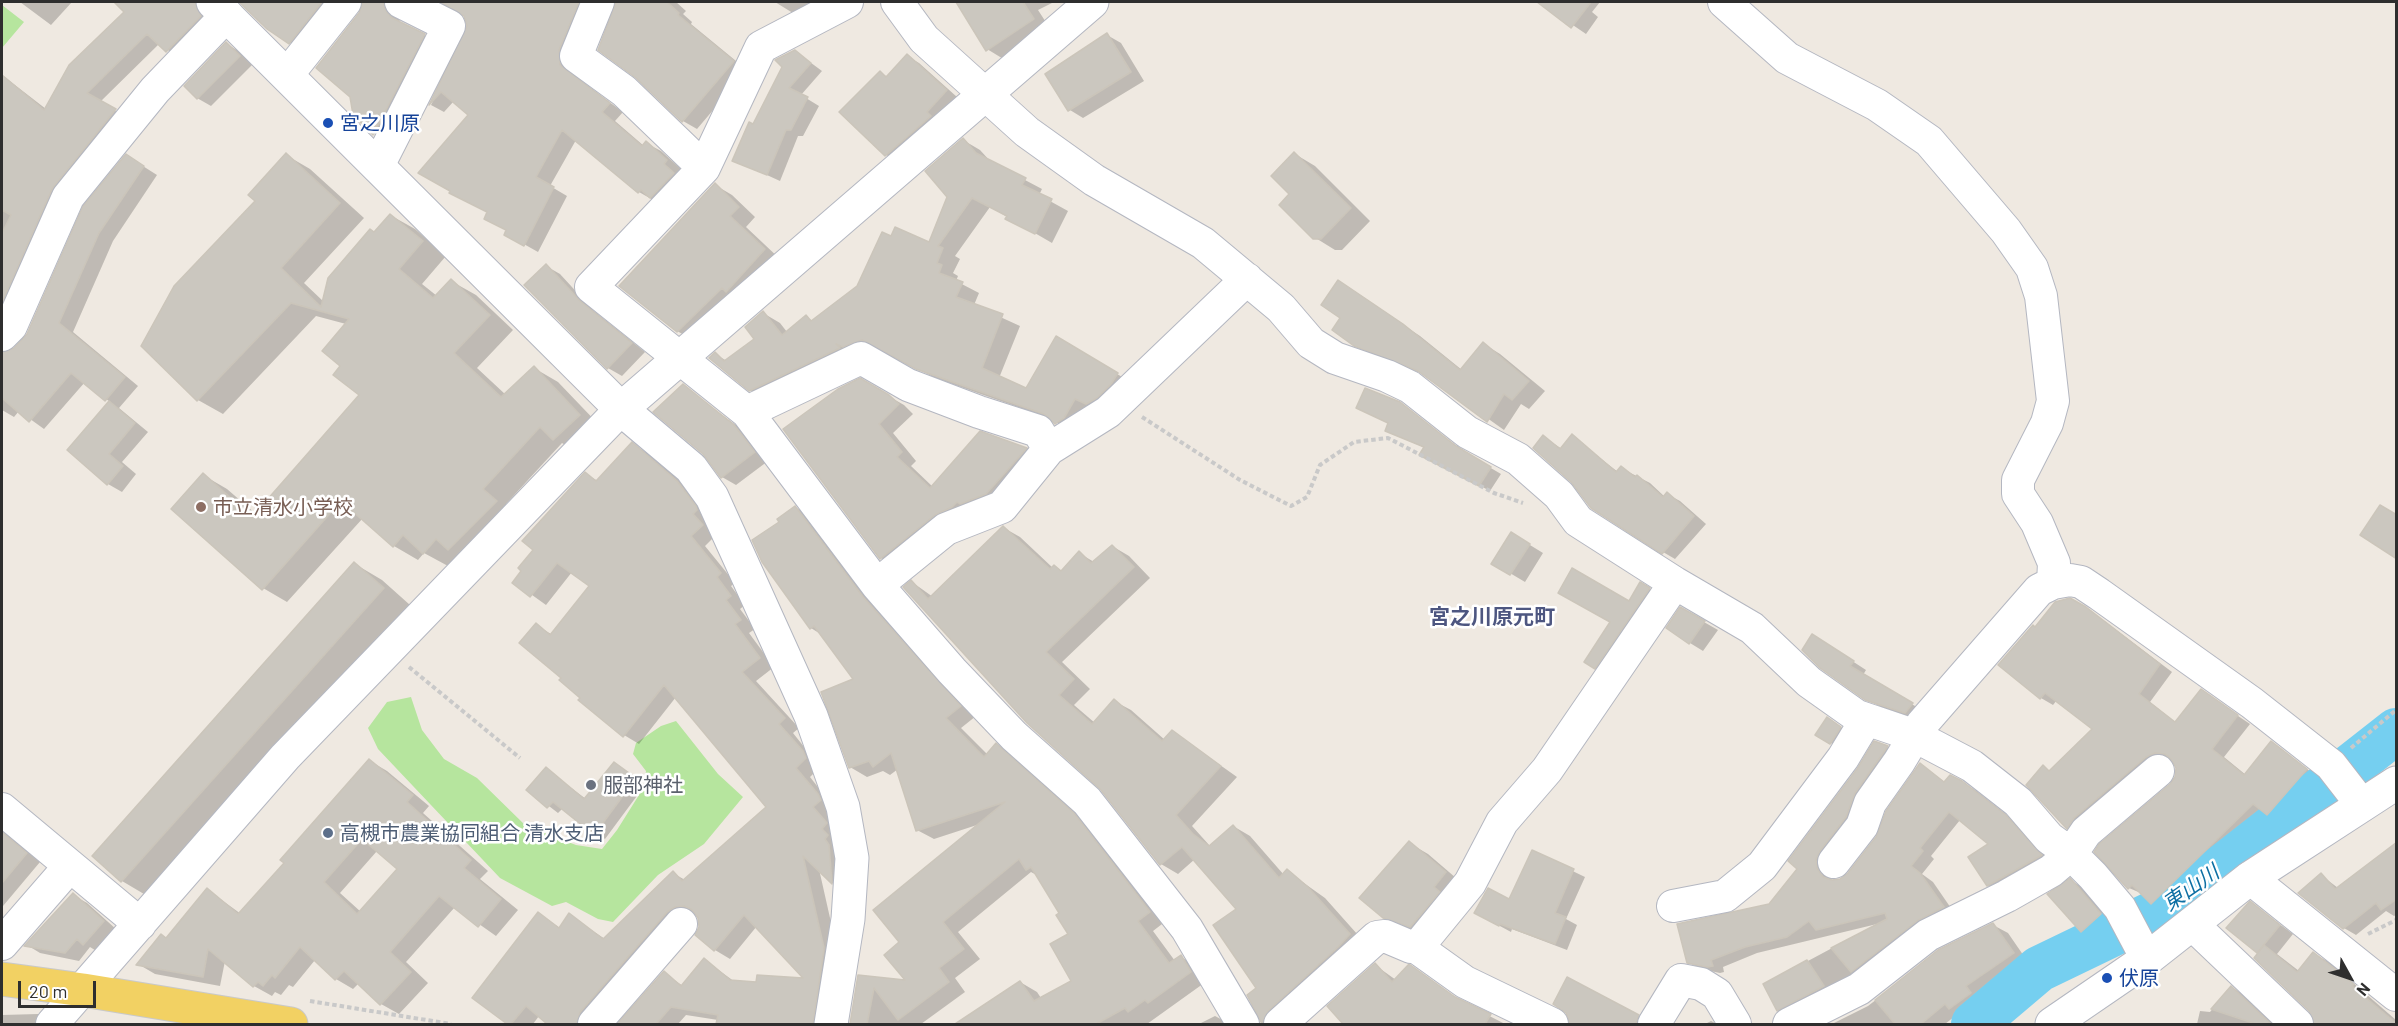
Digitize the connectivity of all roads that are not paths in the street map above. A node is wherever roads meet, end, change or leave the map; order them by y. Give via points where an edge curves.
1 (345, 2) edge
2 (401, 2) edge
3 (598, 2) edge
4 (847, 2) edge
5 (897, 2) edge
6 (1092, 2) edge
7 (1724, 2) edge
8 (220, 8) edge
9 (287, 75) junction
10 (986, 96) junction
11 (378, 166) junction
12 (704, 168) junction
13 (1247, 279) junction
14 (11, 298) edge
15 (2, 336) edge
16 (678, 358) junction
17 (621, 409) junction
18 (747, 412) junction
19 (1049, 449) junction
20 (1675, 583) junction
21 (2053, 583) junction
22 (877, 585) junction
23 (1866, 720) junction
24 (1913, 735) junction
25 (2158, 771) dead end
26 (2397, 783) edge
27 (2347, 785) junction
28 (2, 809) edge
29 (2071, 854) junction
30 (1834, 862) dead end
31 (69, 867) junction
32 (2250, 878) junction
33 (1673, 906) dead end
34 (140, 924) junction
35 (681, 924) dead end
36 (2192, 924) junction
37 (2135, 937) junction
38 (2, 944) edge
39 (1416, 947) junction
40 (2, 979) edge
41 (83, 990) junction
42 (2397, 995) edge
43 (294, 1012) edge
44 (198, 1016) edge
45 (52, 1024) edge
46 (594, 1024) edge
47 (831, 1024) edge
48 (1243, 1024) edge
49 (1280, 1024) edge
50 (1552, 1024) edge
51 (1654, 1024) edge
52 (1735, 1024) edge
53 (1789, 1024) edge
54 (2052, 1024) edge
55 (2297, 1024) edge

1 - 9 street
2 - 11 street via 449,26
3 - 12 street via 576,56 624,91
4 - 12 street via 761,47
5 - 10 street via 924,39
6 - 10 street
7 - 21 street via 1787,58 1877,105 1929,141 2006,231 2032,268 2041,296 2053,401 2047,423 2018,480 2018,494 2037,523 2054,562
8 - 9 street
8 - 14 street via 68,197
9 - 11 street
10 - 13 street via 1027,132 1094,180 1203,243
10 - 16 street
11 - 17 street
12 - 16 street via 591,287
13 - 19 street via 1108,412
13 - 20 street via 1281,308 1311,343 1335,358 1410,387 1467,432 1518,459 1560,495 1578,521
14 - 15 street via 11,326
16 - 17 street
16 - 18 street
17 - 34 street via 285,757
17 - 47 street via 691,468 712,496 810,716 843,807 852,858 848,919
18 - 19 street via 861,358 908,385 1038,431
18 - 22 street
19 - 22 street via 1002,507 946,529
20 - 23 street via 1752,628 1809,682
20 - 39 street via 1547,770 1502,822 1470,884
21 - 24 street via 2039,590 2016,613
21 - 27 street via 2081,582 2252,703
22 - 48 street via 1014,736 1087,801 1187,929
23 - 24 street
23 - 33 street via 1837,767 1762,866 1725,896
24 - 29 street via 1972,766 2018,802 2049,838
24 - 30 street via 1870,803 1862,826
25 - 29 street via 2086,832
26 - 27 street
27 - 32 street
28 - 31 street
29 - 37 street
29 - 53 street via 2007,897 1928,935 1859,989
31 - 34 street
31 - 38 street
32 - 36 street
32 - 42 street
34 - 41 street
35 - 46 street
36 - 37 street
36 - 55 street
37 - 54 street
39 - 49 street via 1377,937
39 - 50 street via 1465,982
40 - 41 main road
41 - 44 main road
41 - 45 street
43 - 44 main road
51 - 52 street via 1681,980 1701,984 1717,994

